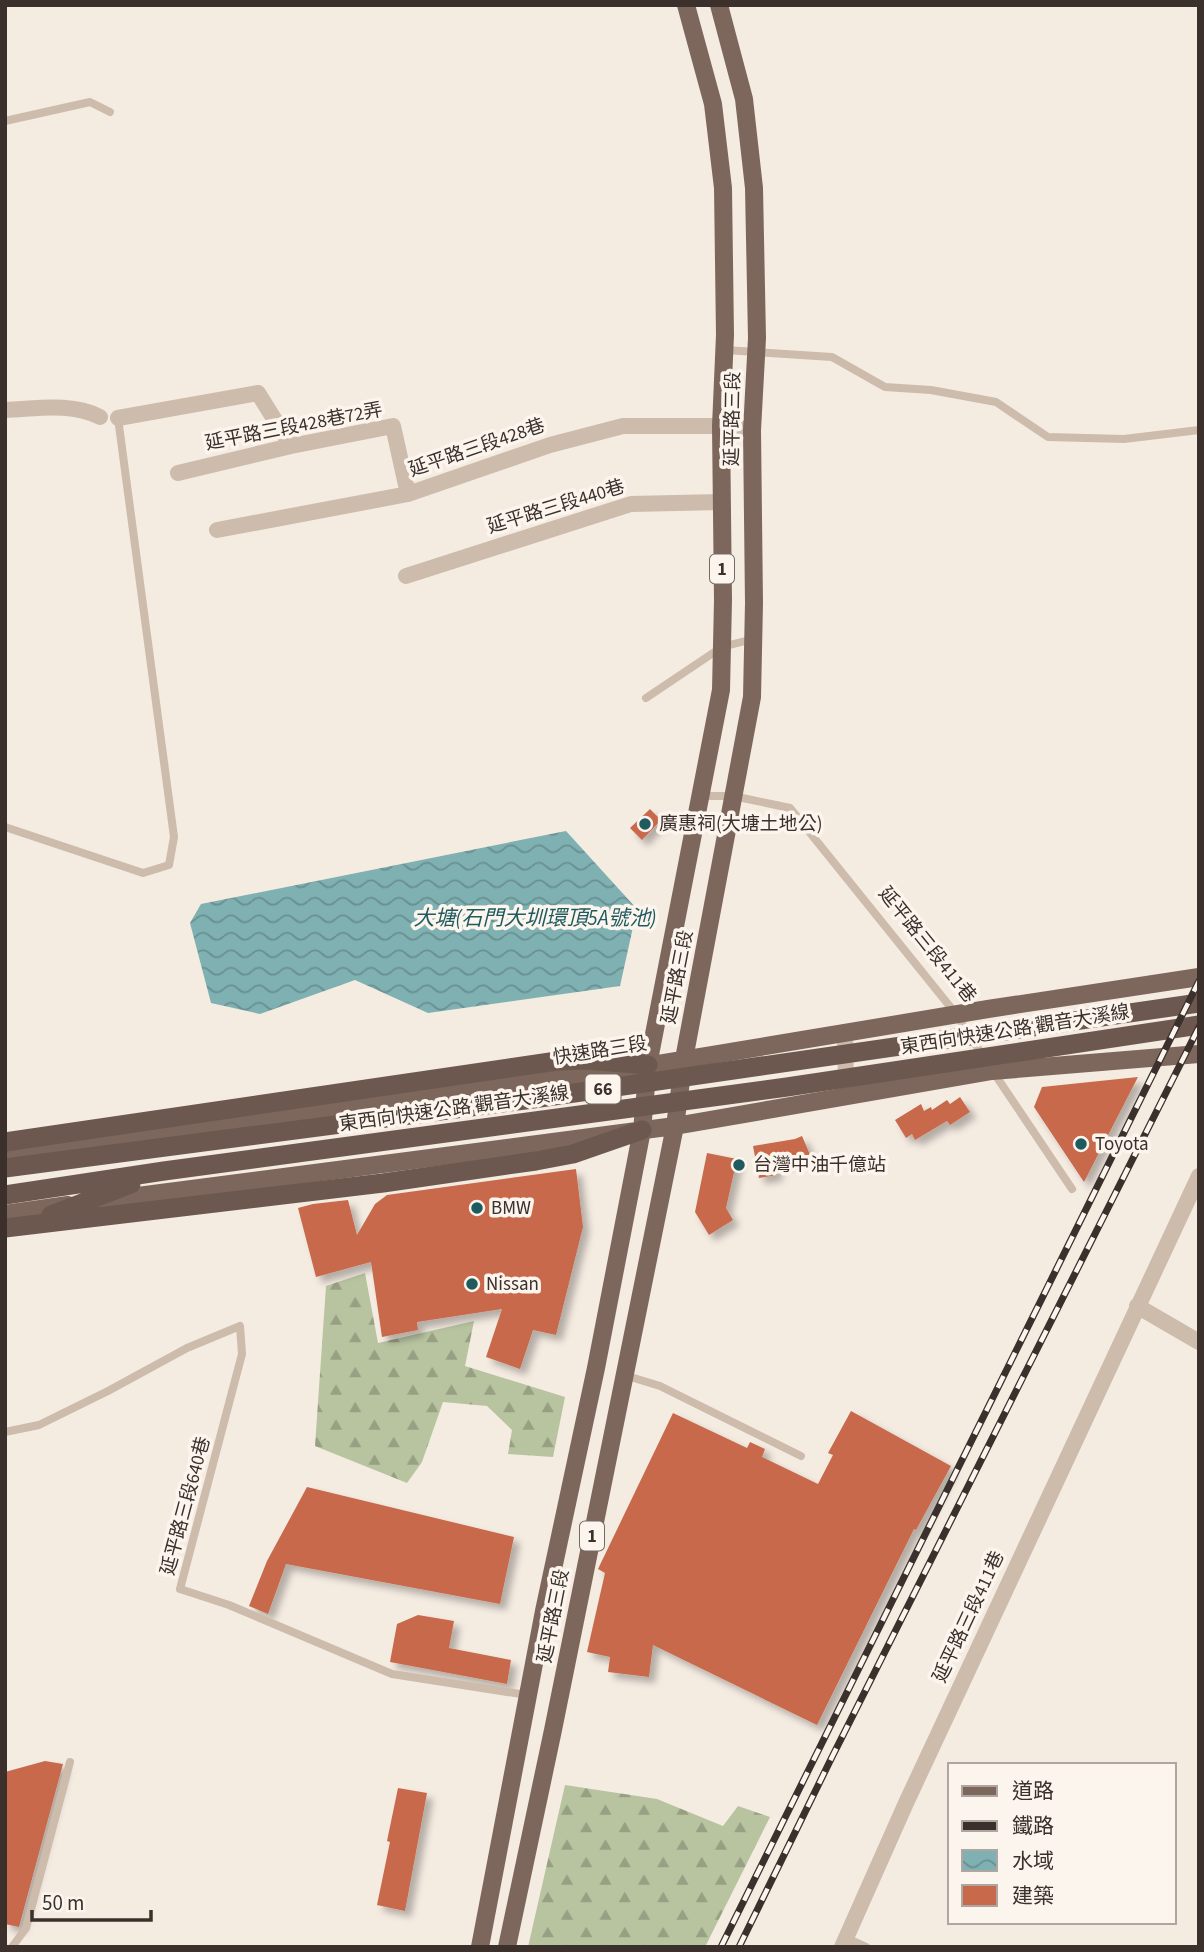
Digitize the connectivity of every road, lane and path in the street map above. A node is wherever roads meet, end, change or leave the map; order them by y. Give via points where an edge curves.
1 (686, 5) edge
2 (719, 5) edge
3 (110, 112) dead end
4 (5, 121) edge
5 (724, 350) junction
6 (756, 351) junction
7 (5, 410) edge
8 (100, 417) dead end
9 (118, 418) joint
10 (721, 426) junction
11 (752, 430) junction
12 (1199, 430) edge
13 (291, 446) junction
14 (178, 473) dead end
15 (408, 494) junction
16 (722, 502) junction
17 (217, 530) dead end
18 (407, 576) dead end
19 (753, 639) junction
20 (722, 647) junction
21 (646, 698) dead end
22 (701, 796) junction
23 (733, 796) junction
24 (5, 827) edge
25 (1199, 977) edge
26 (1199, 1003) edge
27 (956, 1014) junction
28 (1199, 1025) edge
29 (845, 1032) junction
30 (1199, 1054) edge
31 (684, 1059) junction
32 (648, 1065) junction
33 (992, 1071) junction
34 (846, 1096) junction
35 (675, 1126) junction
36 (642, 1130) junction
37 (5, 1142) edge
38 (6, 1165) edge
39 (164, 1171) junction
40 (1199, 1176) edge
41 (1072, 1189) dead end
42 (5, 1195) edge
43 (5, 1214) edge
44 (14, 1227) edge
45 (1137, 1306) junction
46 (1199, 1342) edge
47 (596, 1368) junction
48 (624, 1375) junction
49 (5, 1432) edge
50 (801, 1456) dead end
51 (544, 1611) junction
52 (575, 1618) junction
53 (527, 1695) junction
54 (70, 1762) dead end
55 (844, 1942) edge
56 (12, 1947) edge
57 (480, 1947) edge
58 (507, 1947) edge
59 (866, 1947) edge

1 - 5 main road, 延平路三段 / 1 via 713,104 723,188
2 - 6 main road, 延平路三段 / 1 via 744,99 754,188
3 - 4 lane via 90,102
5 - 6 lane
5 - 10 main road, 延平路三段 / 1
6 - 11 main road, 延平路三段 / 1
6 - 12 lane via 832,357 886,387 996,402 1048,437 1124,439
7 - 8 street via 65,408
9 - 13 street via 258,393
9 - 24 lane via 174,837 169,866 143,873
10 - 11 street, 延平路三段428巷
10 - 15 street, 延平路三段428巷 via 623,426 550,445
10 - 16 main road, 延平路三段 / 1
11 - 19 main road, 延平路三段 / 1
13 - 14 street, 延平路三段428巷72弄
13 - 15 street, 延平路三段428巷72弄 via 393,426
15 - 17 street, 延平路三段428巷
16 - 18 street, 延平路三段440巷 via 631,504
16 - 20 main road, 延平路三段 / 1
19 - 20 lane
19 - 23 main road, 延平路三段 / 1 via 752,697
20 - 21 lane
20 - 22 main road, 延平路三段 / 1 via 721,690
22 - 23 lane, 延平路三段411巷
22 - 32 main road, 延平路三段 / 1
23 - 27 lane, 延平路三段411巷 via 790,808
23 - 31 main road, 延平路三段 / 1
25 - 27 main road, 快速路三段 / 66
26 - 38 highway, 東西向快速公路 觀音大溪線 / 66 via 533,1099
27 - 29 main road, 快速路三段 / 66
27 - 33 lane, 延平路三段411巷
28 - 39 highway, 東西向快速公路 觀音大溪線 / 66 via 787,1087
29 - 31 main road, 快速路三段 / 66
29 - 34 street
30 - 33 main road, 66
31 - 32 main road, 快速路三段 / 66
31 - 35 main road, 延平路三段 / 1
32 - 36 main road, 延平路三段 / 1
32 - 37 highway via 557,1061
32 - 38 main road, 快速路三段 / 66
33 - 34 main road, 66
33 - 41 lane, 延平路三段411巷
34 - 35 main road, 66
35 - 36 main road, 66
35 - 48 main road, 延平路三段 / 1
36 - 43 main road, 66
36 - 44 highway via 573,1154 536,1161
36 - 47 main road, 延平路三段 / 1
39 - 42 highway, 東西向快速公路 觀音大溪線 / 66
39 - 44 highway
40 - 45 street, 延平路三段411巷
45 - 46 street
45 - 55 street, 延平路三段411巷
47 - 48 main road
47 - 51 main road, 延平路三段 / 1
48 - 50 lane via 660,1387
48 - 52 main road, 延平路三段 / 1
49 - 53 lane, 延平路三段640巷 via 39,1424 240,1325 242,1354 180,1589 392,1674
51 - 52 main road
51 - 53 main road, 延平路三段 / 1
52 - 58 main road, 延平路三段 / 1
53 - 57 main road, 延平路三段 / 1
54 - 56 lane via 26,1928
55 - 59 lane

